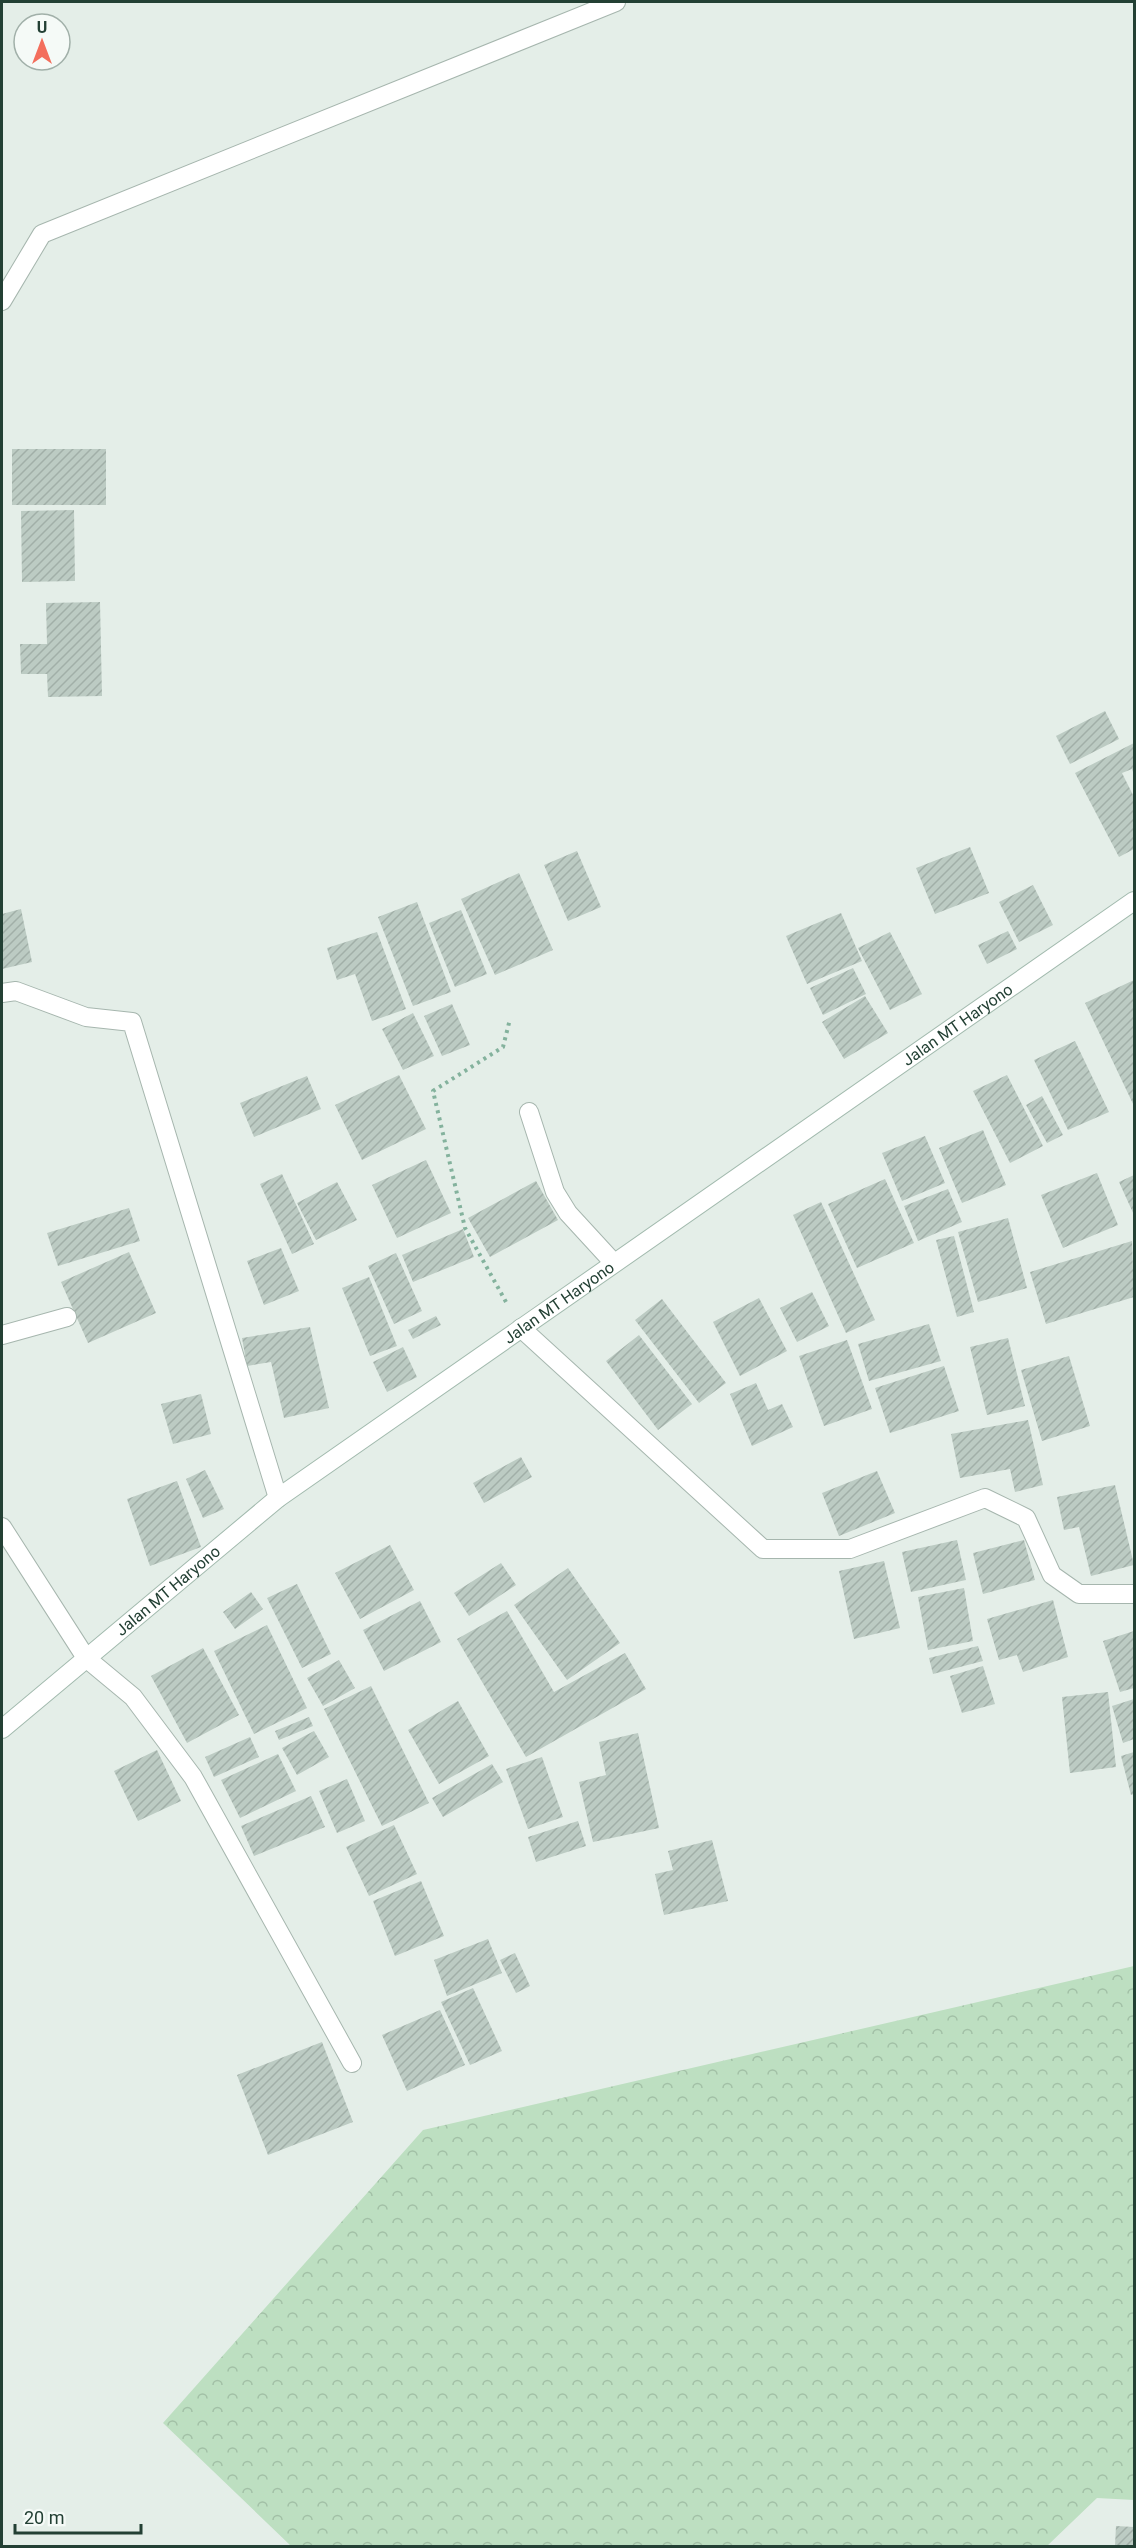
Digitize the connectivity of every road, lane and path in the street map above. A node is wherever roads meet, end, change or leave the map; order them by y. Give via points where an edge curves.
1 (616, 2) edge
2 (2, 302) edge
3 (1134, 901) edge
4 (2, 993) edge
5 (510, 1019) dead end
6 (529, 1112) dead end
7 (614, 1262) junction
8 (67, 1317) dead end
9 (521, 1328) junction
10 (2, 1335) edge
11 (278, 1498) junction
12 (2, 1527) edge
13 (1134, 1594) edge
14 (86, 1658) junction
15 (2, 1729) edge
16 (352, 2063) dead end

1 - 2 street via 42,234
3 - 7 street, Jalan MT Haryono
4 - 11 street via 16,991 86,1017 132,1022
5 - 9 path via 502,1047 433,1091 465,1228
6 - 7 street via 555,1192 568,1213
7 - 9 street, Jalan MT Haryono
8 - 10 street
9 - 11 street, Jalan MT Haryono
9 - 13 street via 763,1549 850,1549 985,1498 1026,1518 1052,1575 1079,1594
11 - 14 street, Jalan MT Haryono
12 - 14 street
14 - 15 street, Jalan MT Haryono
14 - 16 street via 133,1697 193,1777

